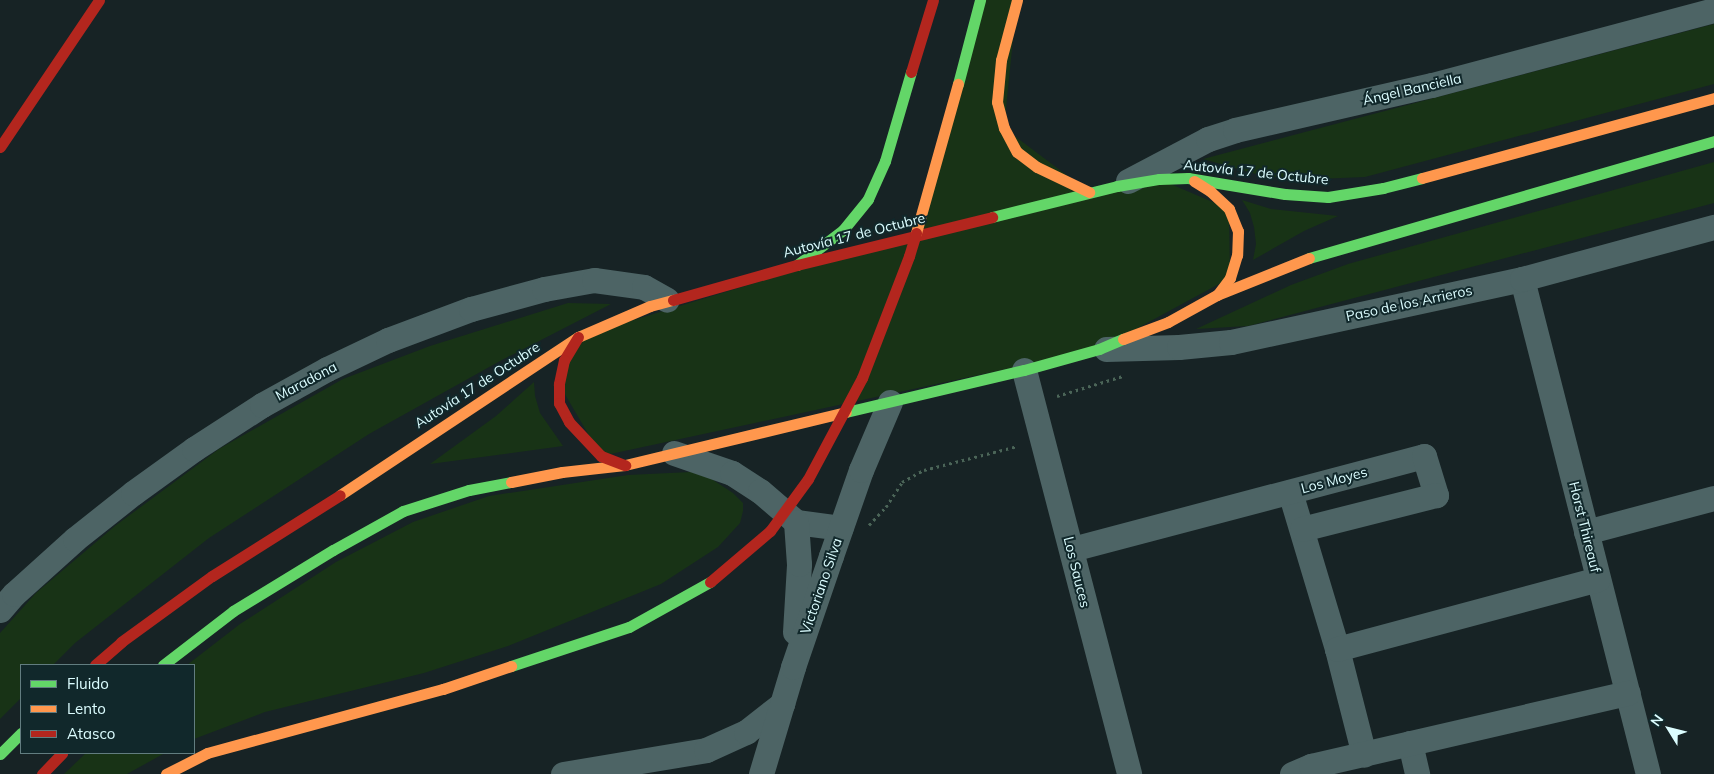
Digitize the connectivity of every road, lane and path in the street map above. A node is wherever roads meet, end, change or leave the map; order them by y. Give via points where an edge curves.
1 (99, 0) edge
2 (933, 0) edge
3 (980, 0) edge
4 (1017, 0) edge
5 (1714, 10) edge
6 (1714, 98) edge
7 (1714, 141) edge
8 (0, 147) edge
9 (1188, 178) junction
10 (1117, 186) junction
11 (1089, 192) junction
12 (1714, 227) edge
13 (797, 265) junction
14 (1522, 279) junction
15 (1217, 295) junction
16 (667, 300) junction
17 (578, 337) junction
18 (1099, 349) junction
19 (1024, 370) junction
20 (890, 402) junction
21 (1042, 440) junction
22 (674, 453) junction
23 (625, 465) junction
24 (1290, 492) junction
25 (1714, 498) edge
26 (796, 522) junction
27 (841, 528) junction
28 (1302, 529) junction
29 (1586, 532) junction
30 (1072, 549) junction
31 (1598, 579) junction
32 (5, 596) edge
33 (1337, 649) junction
34 (96, 664) edge
35 (164, 664) edge
36 (793, 667) junction
37 (1628, 693) junction
38 (782, 704) junction
39 (20, 734) edge
40 (1410, 744) junction
41 (0, 754) edge
42 (61, 754) edge
43 (1364, 756) junction
44 (42, 774) edge
45 (166, 774) edge
46 (563, 774) edge
47 (761, 774) edge
48 (1129, 774) edge
49 (1292, 774) edge
50 (1418, 774) edge
51 (1648, 774) edge

1 - 8 main road
2 - 13 main road via 885,161 868,199 843,230
3 - 45 main road, bridge via 909,256 862,378 808,479 770,531 710,582 629,627 443,690 206,753
4 - 11 main road via 1001,60 997,102 1004,128 1017,152 1037,167
5 - 10 street, Ángel Banciella via 1432,85 1235,130 1208,139
6 - 9 main road, Autovía 17 de Octubre via 1383,188 1328,197 1286,194
7 - 15 main road via 1310,258
9 - 10 main road, Autovía 17 de Octubre
9 - 15 main road via 1210,190 1229,210 1238,231 1237,255 1230,278
10 - 11 main road, Autovía 17 de Octubre
11 - 13 main road, Autovía 17 de Octubre
12 - 14 street, Paso de los Arrieros
13 - 16 main road, Autovía 17 de Octubre
14 - 18 street, Paso de los Arrieros via 1230,342
14 - 29 street, Horst Thireauf
15 - 18 main road via 1168,322
16 - 17 main road, Autovía 17 de Octubre
16 - 32 street, Maradona via 644,287 594,280 544,289 472,309 388,340 262,405 194,449 133,493
17 - 23 main road via 564,360 559,403 569,422 601,456
17 - 34 main road, Autovía 17 de Octubre via 212,576
18 - 19 main road
19 - 20 main road
19 - 21 street, Los Sauces
20 - 22 main road
20 - 27 street, Victoriano Silva
21 - 27 path via 924,470 902,482 871,524
21 - 30 street, Los Sauces
22 - 23 main road
22 - 26 street via 732,473 760,491
23 - 35 main road via 562,472 469,490 403,511 233,611
24 - 28 street
24 - 28 street, Los Moyes via 1424,456 1436,495
24 - 30 street, Los Moyes
25 - 29 street
26 - 27 street
26 - 36 street via 800,564
27 - 36 street, Victoriano Silva
28 - 33 street
29 - 31 street, Horst Thireauf
30 - 48 street, Los Sauces
31 - 33 street
31 - 37 street, Horst Thireauf
33 - 43 street
36 - 38 street, Victoriano Silva
37 - 40 street
37 - 51 street, Horst Thireauf
38 - 46 street via 746,732 706,750
38 - 47 street, Victoriano Silva
39 - 41 main road
40 - 43 street
40 - 50 street
42 - 44 main road
43 - 49 street via 1311,766

